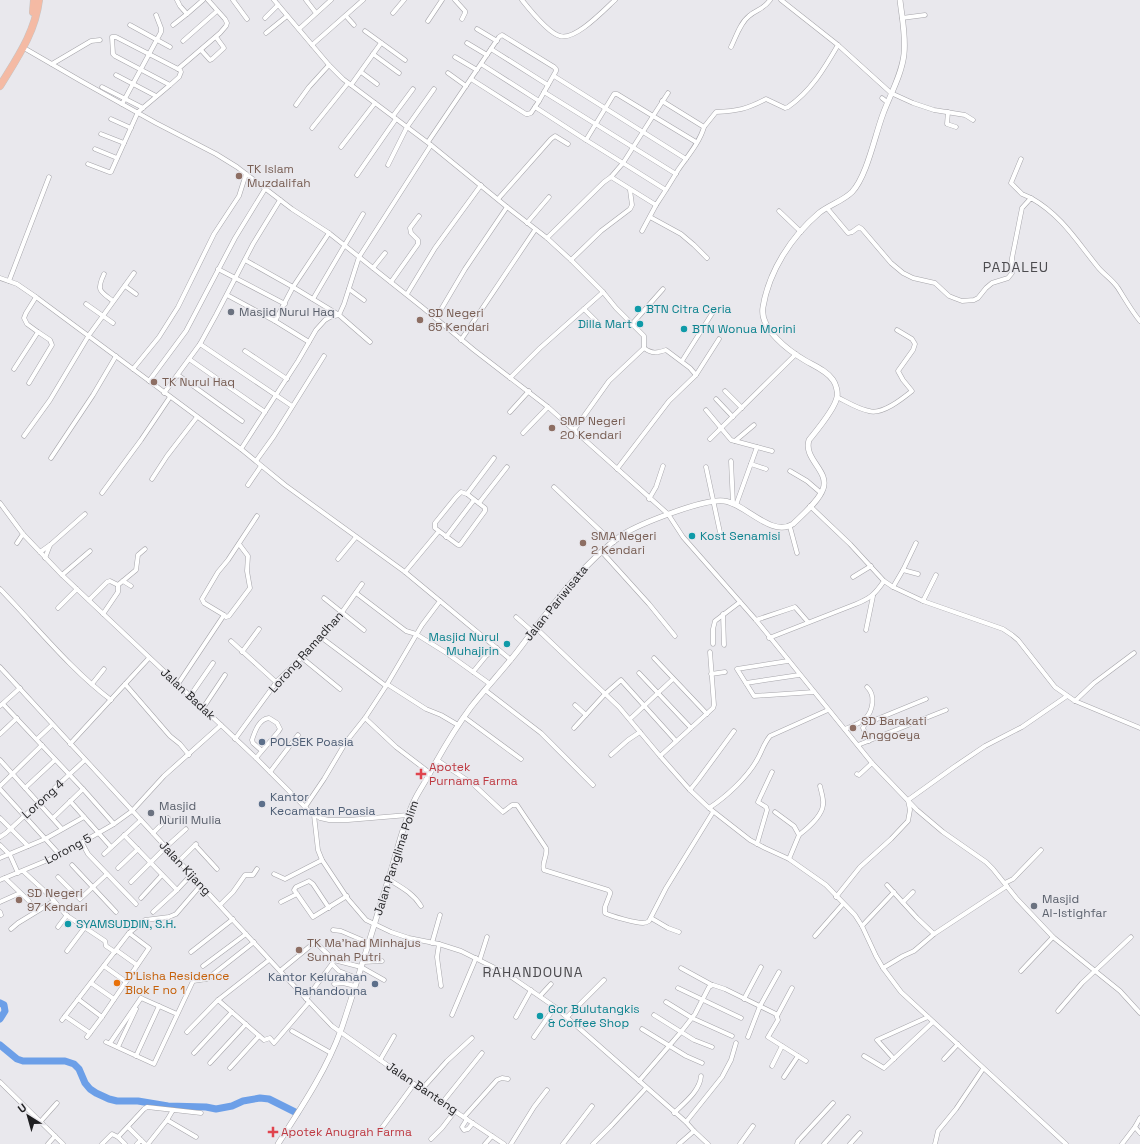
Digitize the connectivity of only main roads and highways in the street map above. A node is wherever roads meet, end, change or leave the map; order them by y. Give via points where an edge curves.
1 (34, 0) edge
2 (39, 0) edge
3 (29, 32) junction
4 (0, 78) edge
5 (0, 86) edge

1 - 3 highway
2 - 3 highway via 37,15
3 - 4 highway
3 - 5 highway via 24,48

